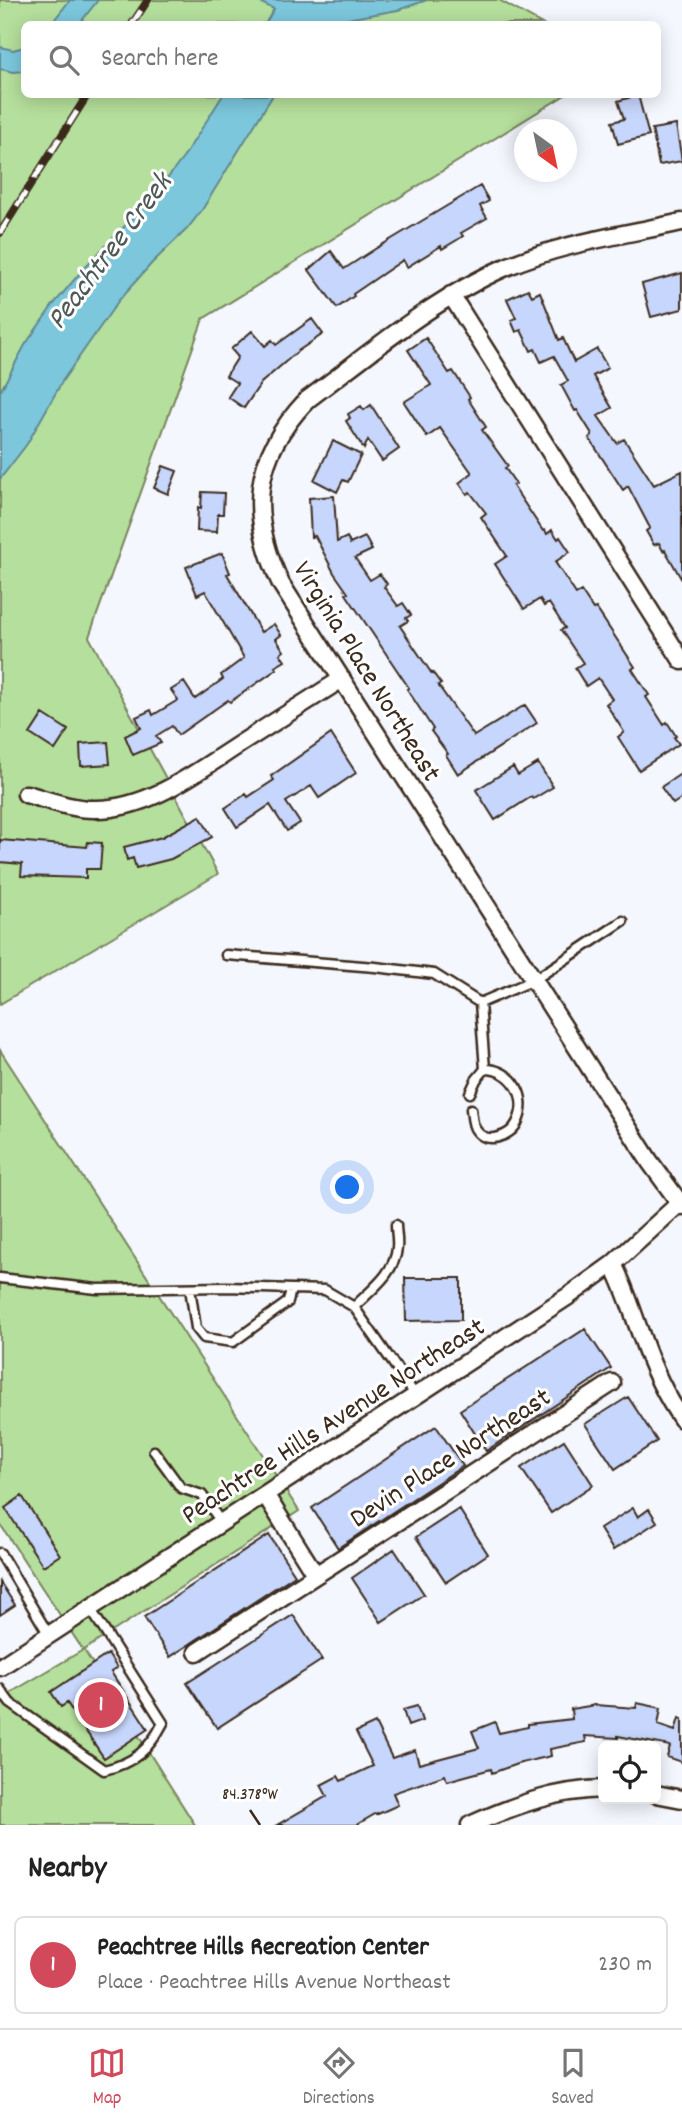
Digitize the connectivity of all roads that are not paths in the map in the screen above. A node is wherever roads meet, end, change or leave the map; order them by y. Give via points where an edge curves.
1 (682, 222) edge
2 (451, 295) junction
3 (682, 661) edge
4 (342, 679) junction
5 (26, 794) dead end
6 (623, 921) dead end
7 (226, 955) dead end
8 (534, 980) junction
9 (480, 1003) junction
10 (485, 1069) junction
11 (470, 1093) dead end
12 (471, 1109) dead end
13 (681, 1203) edge
14 (396, 1224) dead end
15 (613, 1264) junction
16 (0, 1278) edge
17 (190, 1288) junction
18 (291, 1289) junction
19 (354, 1307) junction
20 (612, 1383) dead end
21 (416, 1396) junction
22 (682, 1419) edge
23 (154, 1451) dead end
24 (265, 1494) junction
25 (221, 1522) junction
26 (0, 1553) edge
27 (316, 1574) junction
28 (90, 1608) junction
29 (49, 1635) junction
30 (197, 1651) dead end
31 (0, 1667) edge
32 (0, 1689) edge
33 (598, 1790) edge
34 (661, 1795) edge
35 (682, 1800) edge
36 (470, 1825) edge

1 - 2 street, Virginia Place Northeast via 566,247 507,267
2 - 3 street
2 - 4 street, Virginia Place Northeast via 307,400 281,432 266,467 260,512 268,556
4 - 5 street via 150,797 95,809
4 - 8 street, Virginia Place Northeast
6 - 8 lane
7 - 9 lane via 434,974
8 - 9 lane
8 - 13 street, Virginia Place Northeast
9 - 10 lane
10 - 11 lane
10 - 12 lane via 504,1073 513,1081 520,1097 519,1119 512,1130 491,1138 476,1131
13 - 15 street, Peachtree Hills Avenue Northeast
14 - 19 lane via 393,1265
15 - 21 street, Peachtree Hills Avenue Northeast
15 - 22 street via 653,1366
16 - 17 lane via 97,1289
17 - 18 lane
17 - 18 lane via 196,1328 204,1338 233,1342 288,1302
18 - 19 lane via 325,1290
19 - 21 lane
20 - 27 street, Devin Place Northeast
21 - 24 street, Peachtree Hills Avenue Northeast
23 - 25 lane via 181,1488 202,1495
24 - 25 street, Peachtree Hills Avenue Northeast
24 - 27 street
25 - 28 street, Peachtree Hills Avenue Northeast
26 - 29 lane
27 - 30 street, Devin Place Northeast
28 - 29 street, Peachtree Hills Avenue Northeast
28 - 32 lane via 163,1723 144,1751 104,1770 10,1703
29 - 31 street, Peachtree Hills Avenue Northeast
33 - 36 street via 531,1800
34 - 35 street

